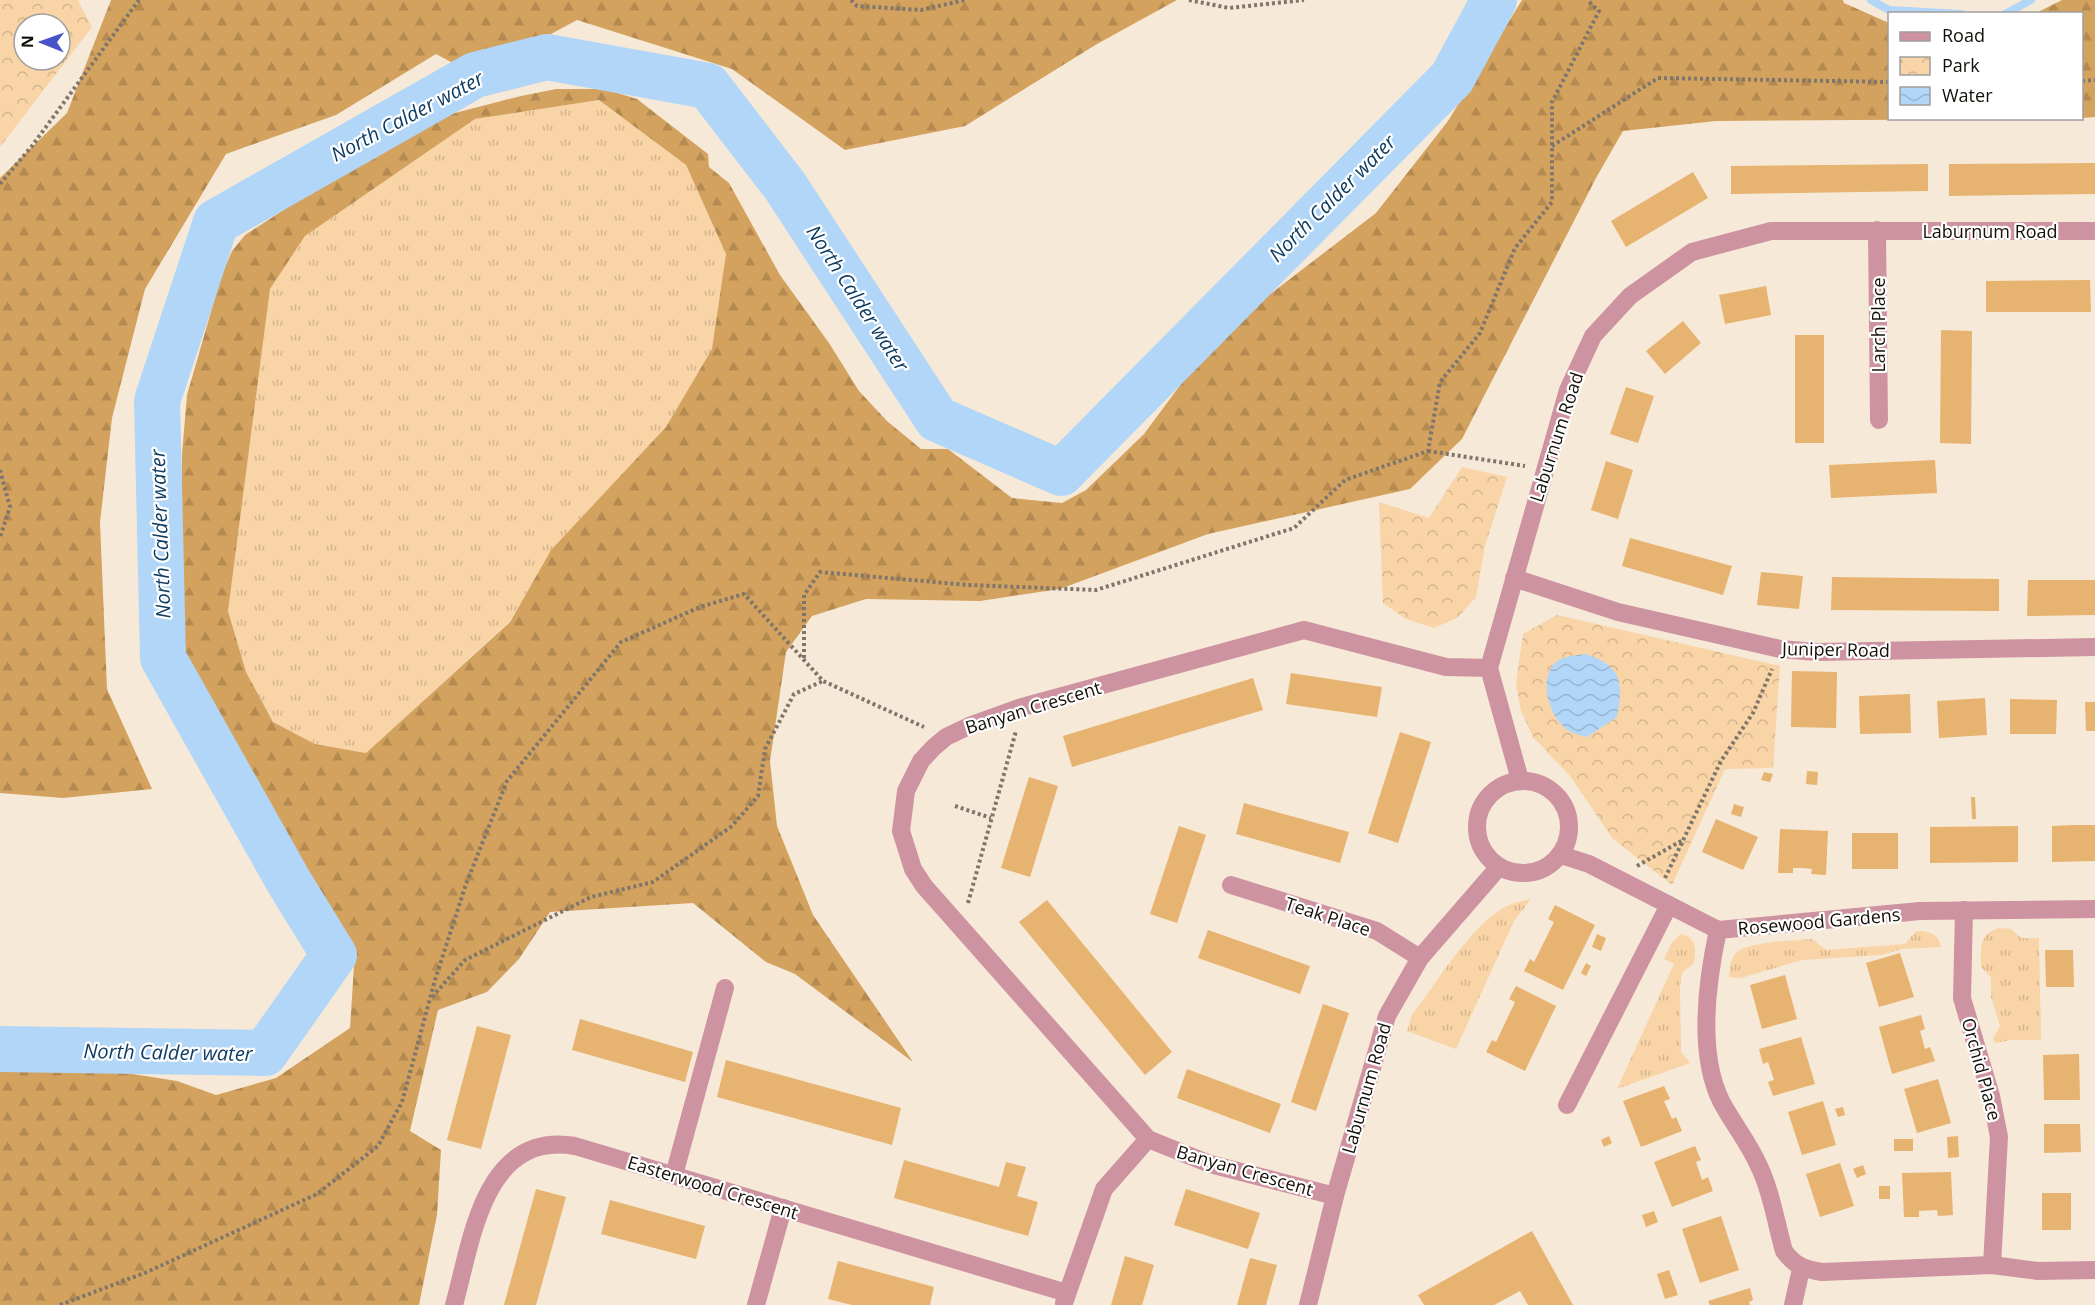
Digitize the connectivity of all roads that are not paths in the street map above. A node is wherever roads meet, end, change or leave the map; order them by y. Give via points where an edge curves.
1 (1877, 230) junction
2 (2095, 231) edge
3 (1879, 420) dead end
4 (1514, 578) junction
5 (2095, 647) edge
6 (1489, 668) junction
7 (1520, 780) junction
8 (1561, 855) junction
9 (1498, 868) junction
10 (1231, 885) dead end
11 (1662, 902) junction
12 (2095, 909) edge
13 (1964, 910) junction
14 (1718, 930) junction
15 (1420, 958) junction
16 (725, 988) dead end
17 (1567, 1105) dead end
18 (1148, 1139) junction
19 (674, 1175) junction
20 (1335, 1196) junction
21 (783, 1208) junction
22 (1992, 1265) junction
23 (1801, 1269) junction
24 (2095, 1270) edge
25 (1065, 1299) edge
26 (454, 1305) edge
27 (756, 1305) edge
28 (1308, 1305) edge
29 (1793, 1305) edge

1 - 2 street, Laburnum Road
1 - 3 street, Larch Place
1 - 4 street, Laburnum Road via 1771,231 1692,252 1630,296 1593,336 1568,390
4 - 5 street, Juniper Road via 1618,612 1780,649 1816,652
4 - 6 street, Laburnum Road
6 - 7 street
6 - 18 street, Banyan Crescent via 1446,667 1304,630 1022,707 946,737 921,761 912,776 902,811 902,831 913,869
7 - 8 street via 1546,786 1568,811 1568,841
7 - 9 street via 1489,796 1477,824 1483,854
8 - 9 street via 1536,872 1520,874
8 - 11 street, Rosewood Gardens via 1589,864
9 - 15 street, Laburnum Road
10 - 15 street, Teak Place via 1377,931
11 - 14 street, Rosewood Gardens
11 - 17 street
12 - 13 street, Rosewood Gardens
13 - 14 street, Rosewood Gardens
13 - 22 street, Orchid Place via 1962,998 1999,1137
14 - 23 street via 1706,1010 1712,1077 1759,1165 1784,1251
15 - 20 street, Laburnum Road via 1387,1016
16 - 19 street
18 - 20 street, Banyan Crescent via 1210,1164
18 - 25 street via 1104,1189
19 - 21 street, Easterwood Crescent
19 - 26 street, Easterwood Crescent via 557,1143 518,1156 494,1179 487,1193
20 - 28 street, Laburnum Road
21 - 25 street, Easterwood Crescent
21 - 27 street
22 - 23 street via 1822,1272
22 - 24 street via 2038,1271
23 - 29 street

